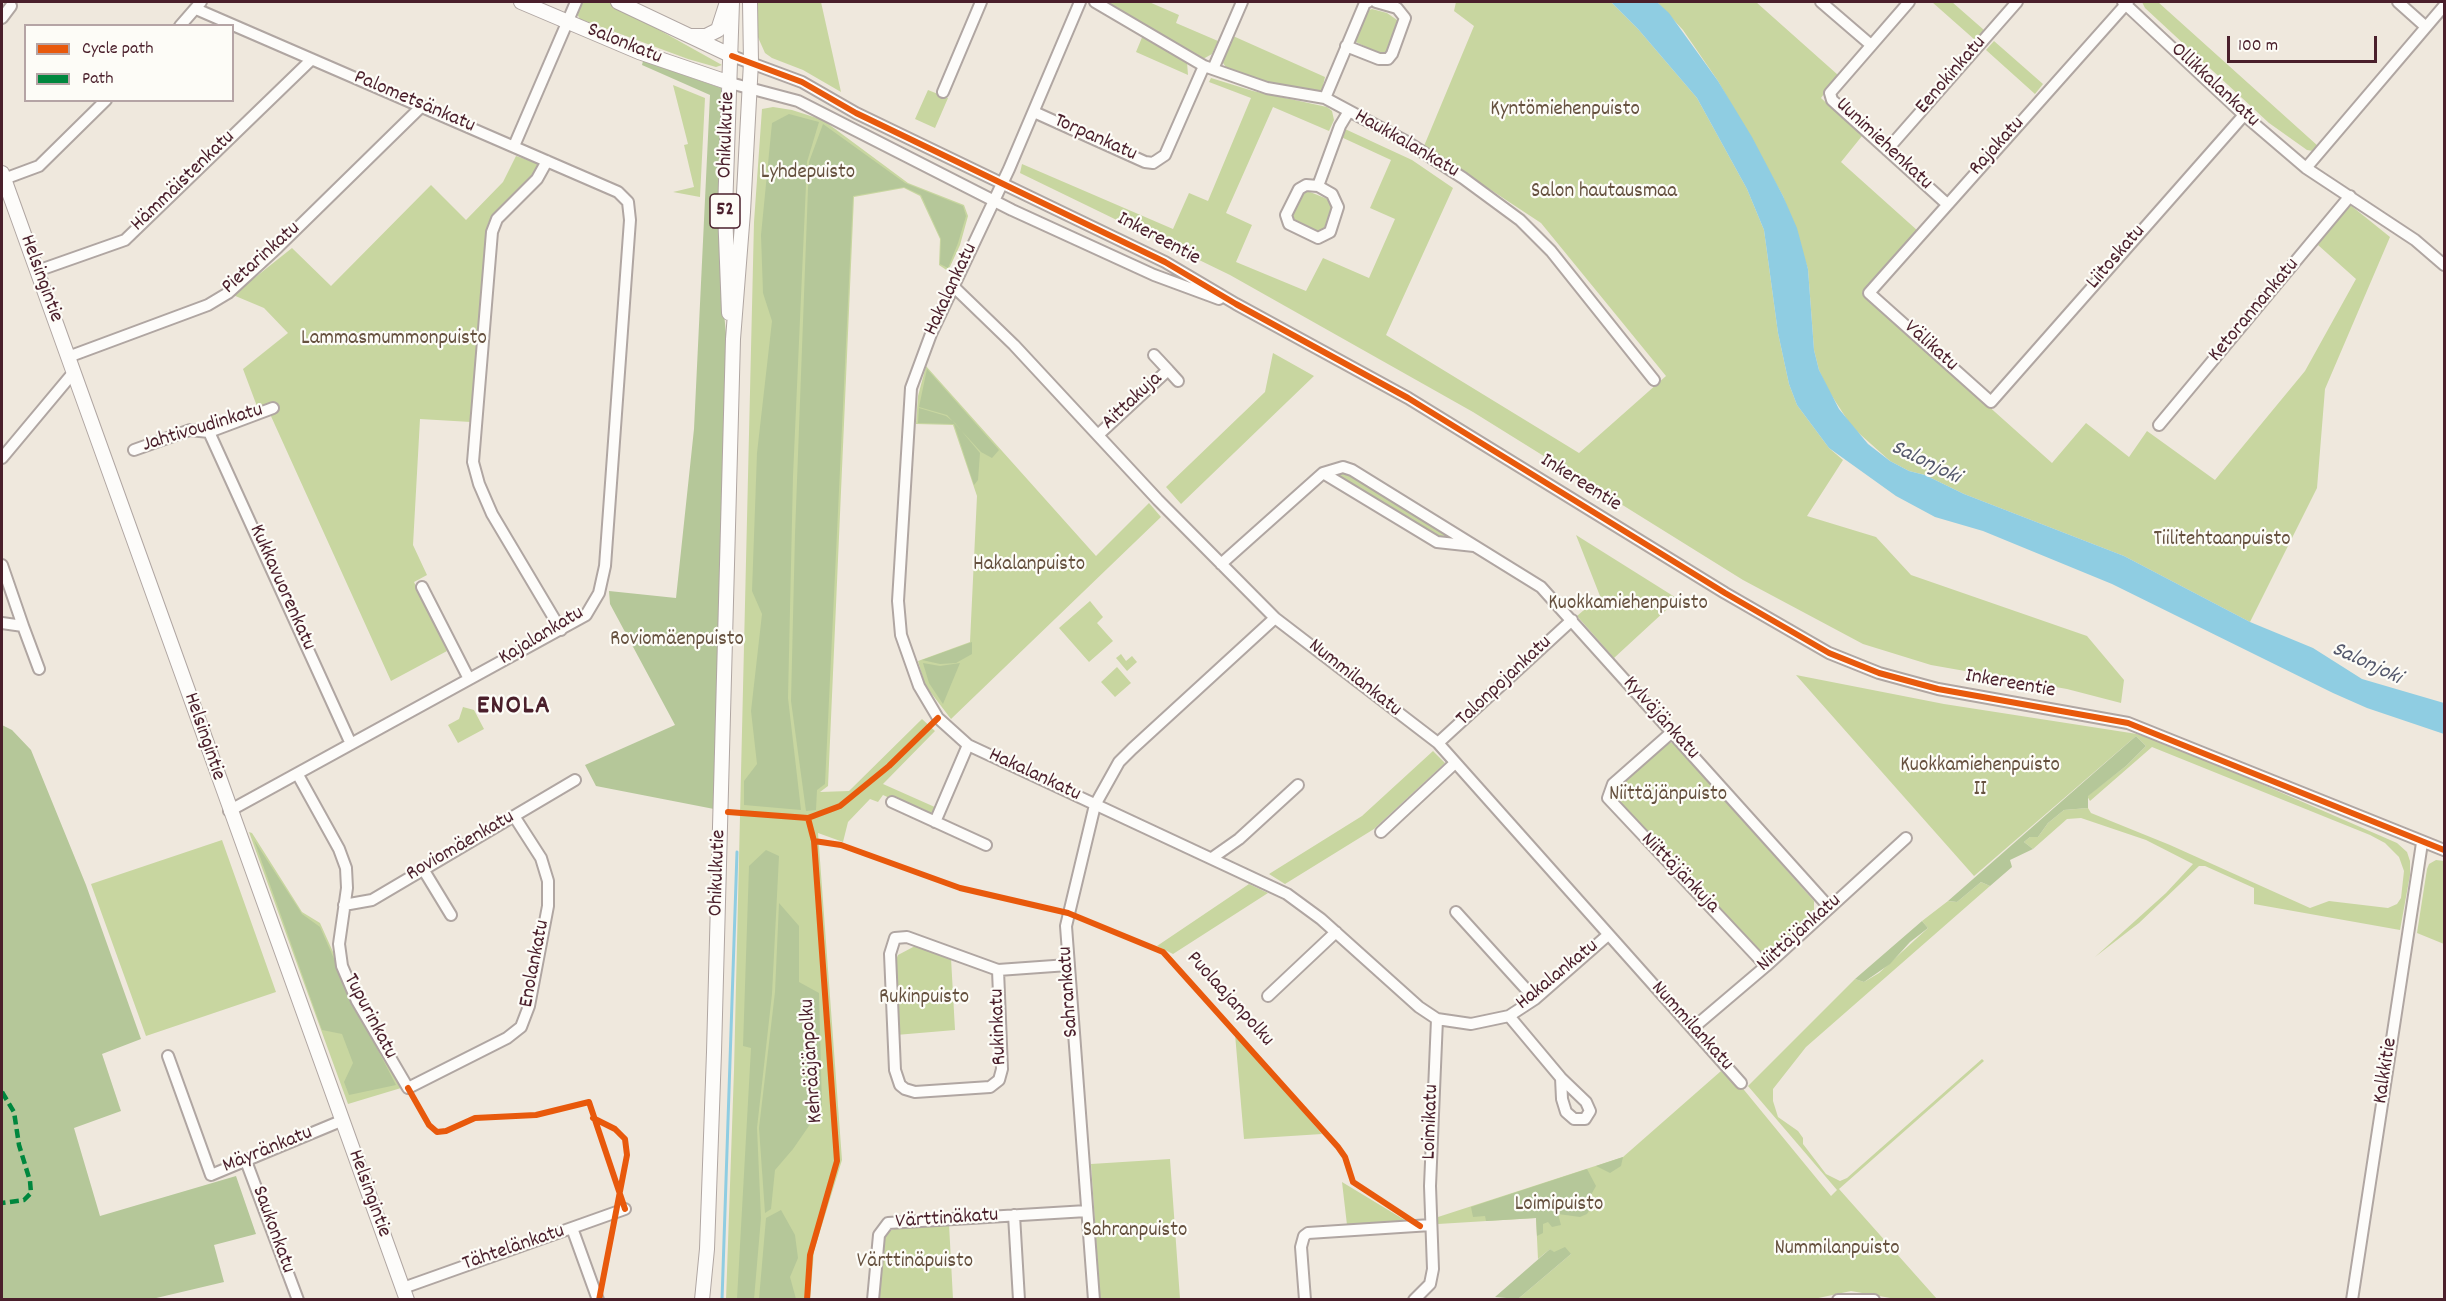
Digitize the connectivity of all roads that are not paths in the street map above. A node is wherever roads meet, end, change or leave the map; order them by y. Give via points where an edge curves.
1 (521, 2) edge
2 (576, 2) edge
3 (618, 2) edge
4 (727, 2) edge
5 (732, 2) edge
6 (750, 2) edge
7 (981, 2) edge
8 (1080, 2) edge
9 (1095, 2) edge
10 (1368, 2) edge
11 (1376, 2) edge
12 (1821, 2) edge
13 (1909, 2) edge
14 (2017, 2) edge
15 (2126, 2) edge
16 (2398, 2) edge
17 (1238, 3) edge
18 (199, 5) edge
19 (11, 6) dead end
20 (2445, 6) edge
21 (2, 18) edge
22 (567, 22) junction
23 (182, 24) edge
24 (2426, 27) junction
25 (683, 34) junction
26 (1871, 45) junction
27 (1346, 46) junction
28 (732, 56) junction
29 (311, 60) junction
30 (751, 62) junction
31 (1208, 67) junction
32 (730, 83) junction
33 (749, 88) junction
34 (943, 92) dead end
35 (1325, 98) junction
36 (104, 102) edge
37 (422, 106) junction
38 (1349, 111) junction
39 (1034, 112) junction
40 (2244, 115) junction
41 (514, 146) junction
42 (1887, 150) junction
43 (547, 161) junction
44 (2306, 168) junction
45 (1002, 183) junction
46 (4, 184) edge
47 (1318, 186) junction
48 (2350, 196) junction
49 (993, 200) junction
50 (628, 202) joint
51 (1947, 204) junction
52 (2445, 265) edge
53 (37, 271) junction
54 (954, 287) junction
55 (1869, 293) joint
56 (1236, 304) junction
57 (733, 339) junction
58 (1154, 355) dead end
59 (68, 357) junction
60 (1168, 370) junction
61 (73, 373) junction
62 (1654, 380) dead end
63 (1178, 381) dead end
64 (1990, 402) joint
65 (273, 408) dead end
66 (2159, 425) dead end
67 (209, 432) junction
68 (1098, 435) junction
69 (134, 450) dead end
70 (2, 458) edge
71 (1323, 472) junction
72 (1477, 546) junction
73 (1221, 564) junction
74 (2, 565) edge
75 (422, 586) dead end
76 (1275, 618) junction
77 (1572, 620) junction
78 (2, 623) edge
79 (23, 626) junction
80 (561, 630) junction
81 (39, 669) dead end
82 (469, 680) junction
83 (1672, 732) junction
84 (1438, 743) junction
85 (351, 744) junction
86 (968, 745) junction
87 (1455, 763) junction
88 (298, 775) junction
89 (575, 780) dead end
90 (1298, 785) dead end
91 (892, 802) dead end
92 (1095, 805) junction
93 (229, 811) junction
94 (514, 816) junction
95 (935, 822) junction
96 (1381, 832) dead end
97 (1906, 838) dead end
98 (2422, 843) junction
99 (986, 845) dead end
100 (2445, 850) edge
101 (1212, 858) junction
102 (423, 869) junction
103 (344, 905) junction
104 (1829, 908) junction
105 (1456, 912) dead end
106 (451, 915) dead end
107 (1336, 932) junction
108 (1608, 935) junction
109 (1068, 965) junction
110 (1766, 966) junction
111 (998, 970) junction
112 (1268, 996) dead end
113 (1535, 999) junction
114 (1509, 1016) junction
115 (1437, 1019) junction
116 (1693, 1028) junction
117 (168, 1056) dead end
118 (1561, 1078) dead end
119 (1741, 1083) dead end
120 (408, 1088) joint
121 (341, 1121) junction
122 (246, 1161) junction
123 (625, 1209) dead end
124 (1087, 1211) junction
125 (1014, 1215) junction
126 (1431, 1225) junction
127 (572, 1228) junction
128 (405, 1294) edge
129 (298, 1299) edge
130 (598, 1299) edge
131 (702, 1299) edge
132 (873, 1299) edge
133 (1019, 1299) edge
134 (1094, 1299) edge
135 (1305, 1299) edge
136 (1414, 1299) edge
137 (1838, 1299) edge
138 (1874, 1299) edge
139 (2352, 1299) edge

1 - 22 main road, Salonkatu
2 - 22 street
3 - 25 main road, Salonkatu
4 - 25 main road via 722,21 713,34
5 - 28 main road, Ohikulkutie / 52
6 - 30 main road, Ohikulkutie / 52
7 - 34 street
8 - 39 street, Torpankatu
9 - 31 street, Haukkalankatu
10 - 27 street
11 - 27 street via 1397,8 1405,18 1392,54 1388,59 1379,59
12 - 26 street
13 - 26 street, Uunimiehenkatu
14 - 42 street, Eenokinkatu
15 - 40 street, Ollikkalankatu
15 - 51 street, Rajakatu
16 - 24 street
17 - 31 street
18 - 23 street
18 - 29 street, Palometsänkatu
19 - 21 street
20 - 24 street
22 - 32 main road, Salonkatu
22 - 41 street
24 - 44 street
25 - 28 main road, Salonkatu
26 - 42 street, Uunimiehenkatu via 1830,93 1832,100
27 - 35 street
28 - 30 street, Inkereentie
28 - 32 main road, Ohikulkutie / 52
29 - 37 street, Palometsänkatu
29 - 53 street, Hämmäistenkatu via 125,240
30 - 33 main road, Ohikulkutie / 52
30 - 45 street, Inkereentie via 802,82
31 - 35 street, Haukkalankatu via 1267,88
31 - 39 street, Torpankatu via 1165,154 1153,162 1145,162
32 - 33 street, Inkereentie
32 - 57 main road, Ohikulkutie / 52 via 726,246
33 - 49 street, Inkereentie via 813,108
33 - 57 main road, Ohikulkutie / 52
35 - 38 street, Haukkalankatu
36 - 46 street via 39,166
37 - 41 street, Palometsänkatu
37 - 59 street, Pietarinkatu via 228,293 208,305
38 - 47 street
38 - 62 street, Haukkalankatu via 1407,142 1520,220 1586,292
39 - 45 street, Torpankatu
40 - 44 street, Ollikkalankatu
40 - 64 street, Liitoskatu
41 - 43 street, Palometsänkatu
42 - 51 street, Uunimiehenkatu
43 - 50 street, Palometsänkatu via 618,192
43 - 80 street via 537,180 497,219 492,232 473,462 492,514
44 - 48 street, Ollikkalankatu
45 - 49 street, Hakalankatu
45 - 56 street, Inkereentie via 1113,235
46 - 53 main road, Helsingintie
47 - 47 street via 1299,189 1286,215 1289,224 1318,238 1330,232 1338,207 1332,194
48 - 52 street, Ollikkalankatu
48 - 66 street, Ketorannankatu
49 - 54 street, Hakalankatu
49 - 56 street, Inkereentie via 1155,275
50 - 80 street, Kajalankatu via 630,220 605,566 599,593 586,615
51 - 55 street, Rajakatu
53 - 59 main road, Helsingintie
54 - 68 street, Nummilankatu
54 - 86 street, Hakalankatu via 911,388 898,601 902,635 918,686 938,718
55 - 64 street, Välikatu
56 - 98 street, Inkereentie via 1408,398 1752,610 1829,653 1938,689 2128,723
57 - 131 main road, Ohikulkutie / 52 via 714,1052
58 - 60 street, Aittakuja
59 - 61 main road, Helsingintie
60 - 63 street, Aittakuja
60 - 68 street, Aittakuja
61 - 70 street
61 - 93 main road, Helsingintie
65 - 67 street, Jahtivoudinkatu
67 - 69 street, Jahtivoudinkatu via 190,430
67 - 85 street, Kukkavuorenkatu
68 - 73 street, Nummilankatu
71 - 72 street, Kylväjänkatu via 1437,542
71 - 72 street, Kylväjänkatu via 1343,467 1352,470
71 - 73 street
72 - 77 street, Kylväjänkatu via 1541,587
73 - 76 street, Nummilankatu
74 - 79 street
75 - 82 street
76 - 84 street, Nummilankatu
76 - 92 street, Sahrankatu via 1132,748 1119,762
77 - 83 street, Kylväjänkatu
77 - 84 street, Talonpojankatu
78 - 79 street
79 - 81 street
80 - 82 street, Kajalankatu
82 - 85 street, Kajalankatu
83 - 104 street, Kylväjänkatu
83 - 110 street, Niittäjänkuja via 1613,784 1608,798
84 - 87 street, Nummilankatu
85 - 88 street, Kajalankatu
86 - 92 street, Hakalankatu
86 - 95 street
87 - 96 street
87 - 108 street, Nummilankatu
88 - 93 street, Kajalankatu
88 - 103 street, Tupurinkatu via 346,868
89 - 94 street, Roviomäenkatu
90 - 101 street
91 - 95 street
92 - 101 street, Hakalankatu
92 - 109 street, Sahrankatu via 1068,912
93 - 121 main road, Helsingintie
94 - 102 street, Roviomäenkatu
94 - 120 street, Enolankatu via 541,858 548,881 548,906 529,1006 521,1027 507,1038
95 - 99 street
97 - 104 street, Niittäjänkatu
98 - 100 street, Inkereentie
98 - 139 street, Kalkkitie
101 - 107 street, Hakalankatu via 1287,894
102 - 103 street, Roviomäenkatu via 372,900
102 - 106 street
103 - 120 street, Tupurinkatu via 339,944 342,966 357,1001
104 - 110 street, Niittäjänkatu
105 - 113 street
107 - 112 street
107 - 115 street, Hakalankatu
108 - 113 street, Hakalankatu
108 - 116 street, Nummilankatu
109 - 111 street, Rukinkatu
109 - 124 street, Sahrankatu
110 - 116 street, Niittäjänkatu
111 - 111 street, Rukinkatu via 907,937 895,938 890,954 895,1070 905,1089 915,1092 990,1087 999,1080 1002,1069
113 - 114 street, Hakalankatu
114 - 115 street, Hakalankatu via 1471,1024
114 - 118 street
115 - 126 street, Loimikatu
116 - 119 street, Nummilankatu
117 - 122 street, Mäyränkatu via 211,1174
121 - 122 street, Mäyränkatu
121 - 128 main road, Helsingintie
122 - 129 street, Saukonkatu
123 - 127 street, Tähtelänkatu
124 - 125 street, Värttinäkatu
124 - 134 street, Sahrankatu
125 - 132 street, Värttinäkatu via 888,1223 879,1235
125 - 133 street, Värttinäkatu
126 - 135 street via 1308,1233 1301,1247
126 - 136 street, Loimikatu via 1432,1277
127 - 128 street, Tähtelänkatu
127 - 130 street
137 - 138 street

